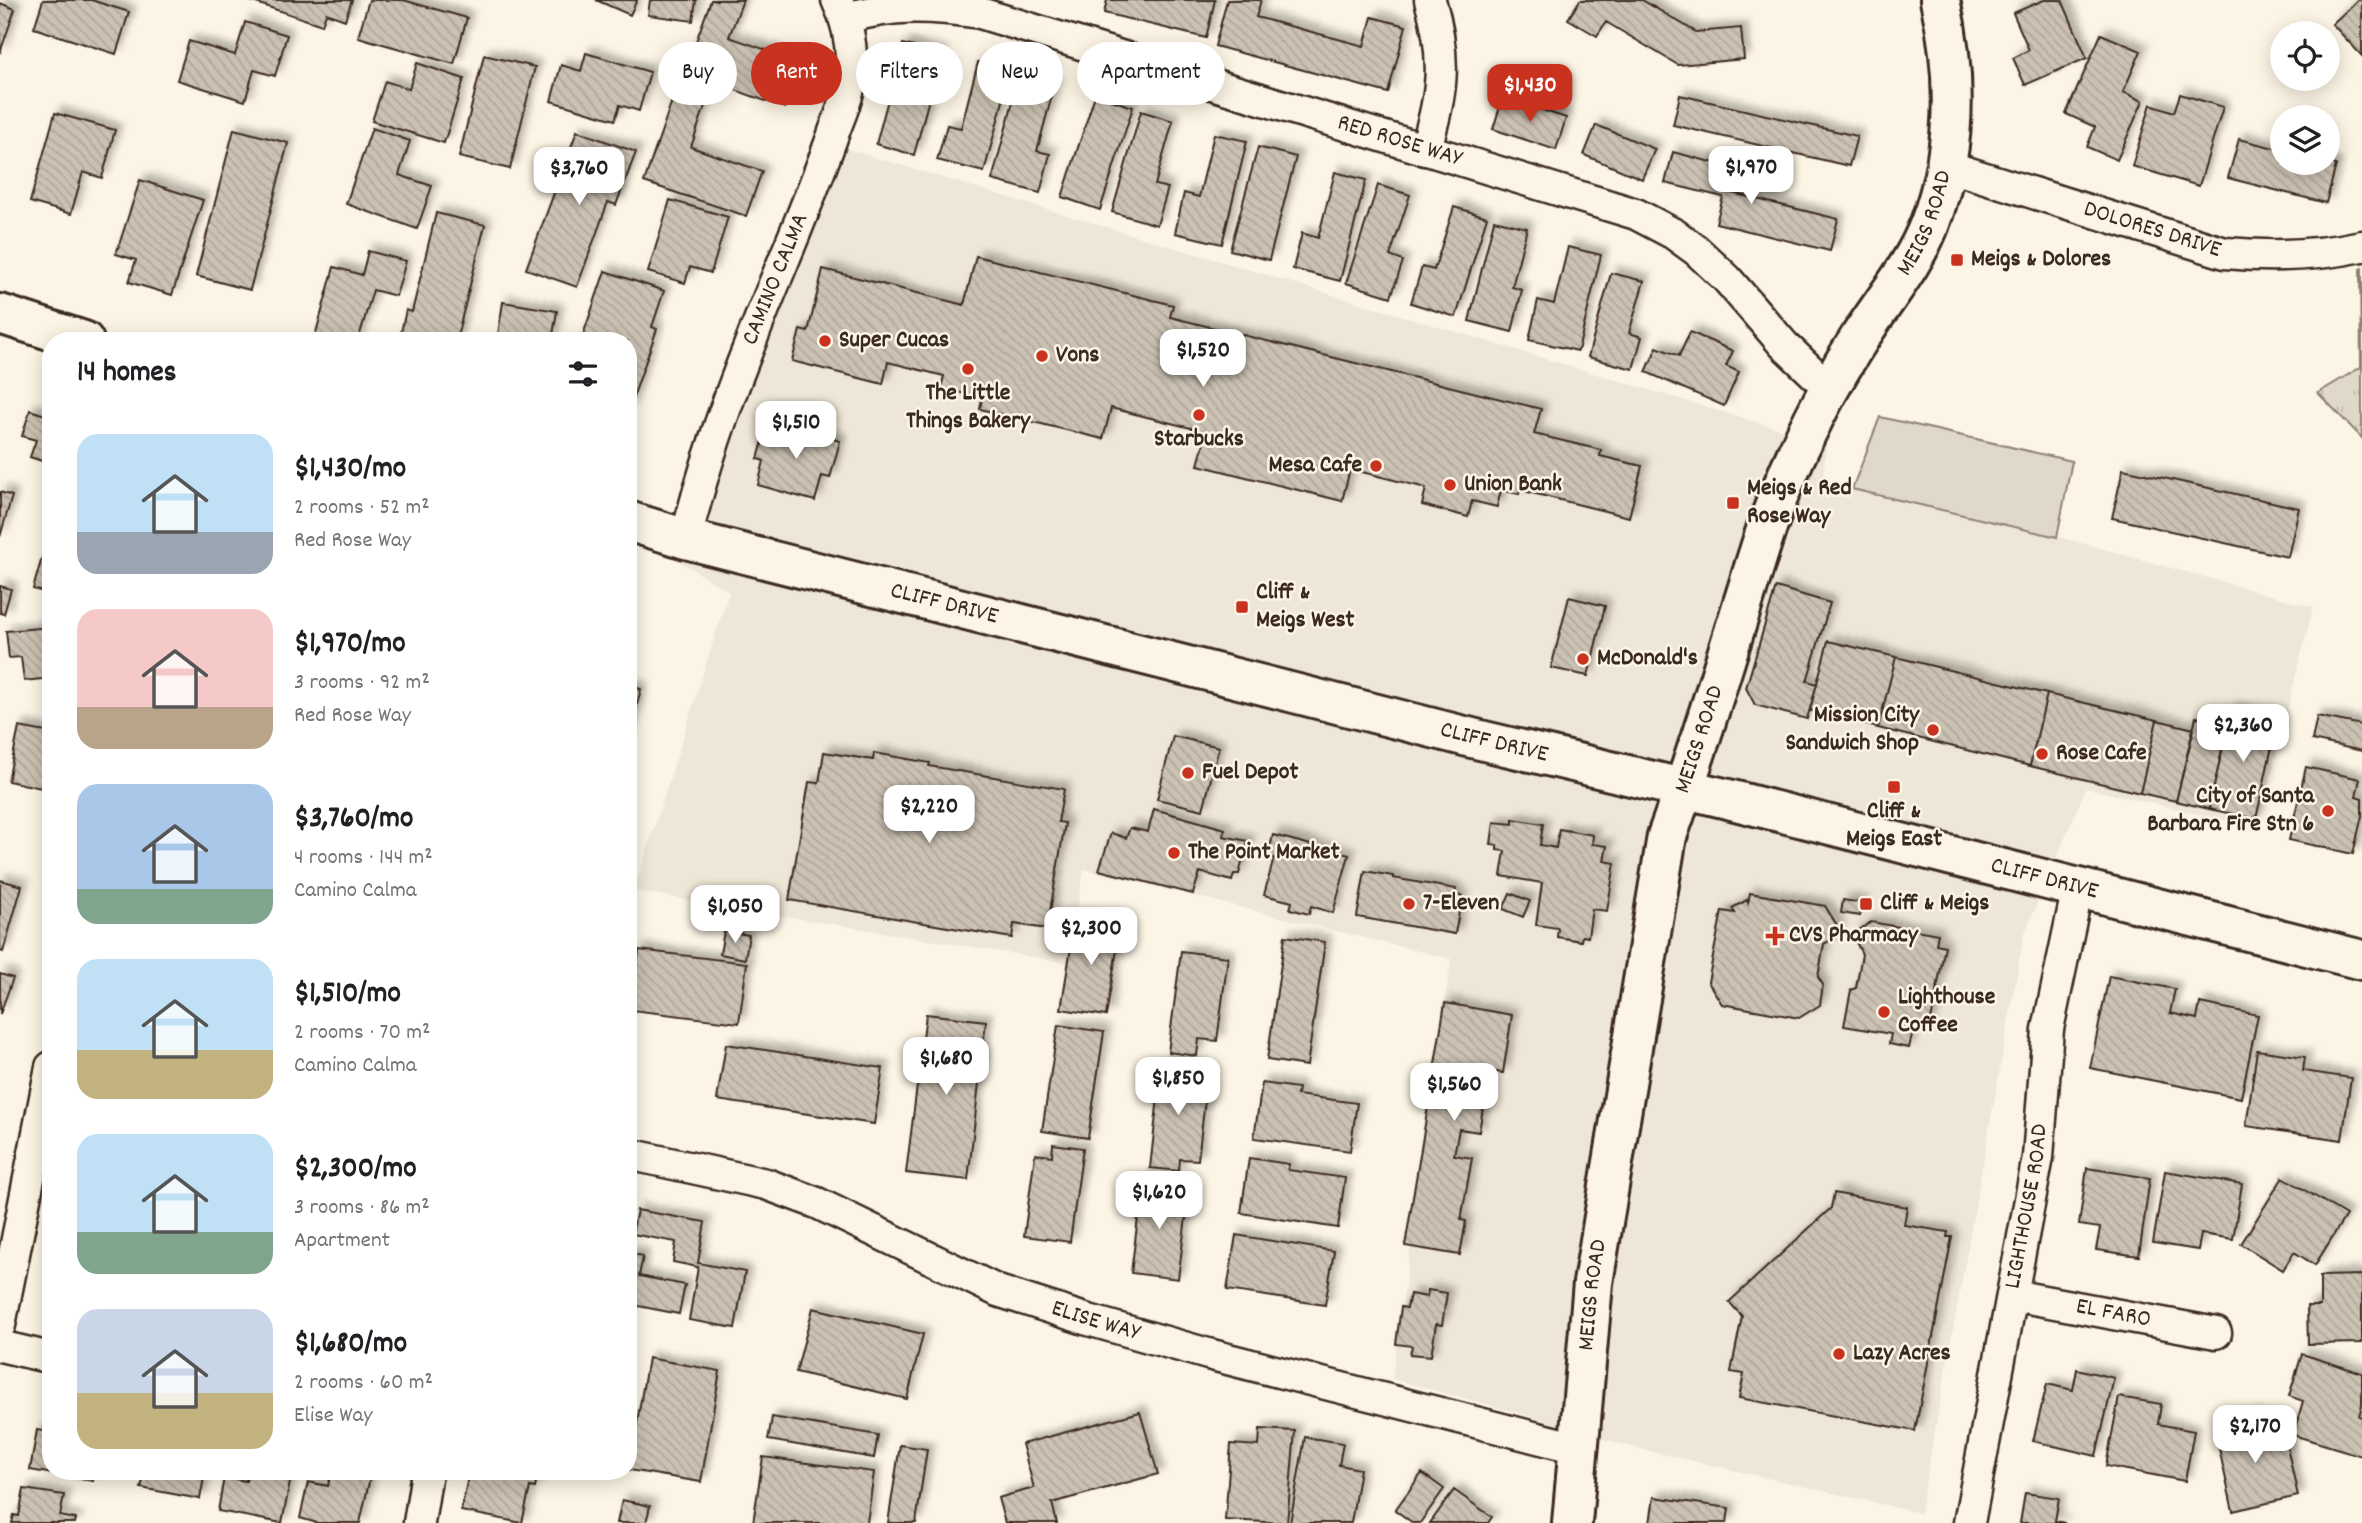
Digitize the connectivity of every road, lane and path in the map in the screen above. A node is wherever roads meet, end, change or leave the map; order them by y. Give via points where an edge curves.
1 (1430, 0) edge
2 (1940, 0) edge
3 (842, 9) edge
4 (1425, 150) junction
5 (1947, 166) junction
6 (2362, 246) edge
7 (0, 314) edge
8 (56, 332) edge
9 (1829, 388) junction
10 (637, 524) edge
11 (686, 539) junction
12 (1685, 788) junction
13 (2078, 887) junction
14 (2362, 960) edge
15 (42, 1113) edge
16 (637, 1156) edge
17 (2012, 1295) junction
18 (0, 1325) edge
19 (2216, 1333) dead end
20 (0, 1346) edge
21 (42, 1356) edge
22 (1577, 1448) junction
23 (426, 1480) edge
24 (419, 1523) edge
25 (1572, 1523) edge
26 (1969, 1523) edge

1 - 4 street via 1443,68
2 - 5 main road, MEIGS ROAD via 1952,82
3 - 4 street, RED ROSE WAY via 929,6 980,13
3 - 11 street, CAMINO CALMA via 852,65 848,92 734,383
4 - 9 street, RED ROSE WAY via 1636,214 1674,234 1727,279
5 - 6 street, DOLORES DRIVE via 2225,253 2284,256
5 - 9 main road, MEIGS ROAD via 1930,225 1907,270
7 - 8 main road
9 - 12 main road, MEIGS ROAD via 1774,507
10 - 11 main road, CLIFF DRIVE
11 - 12 main road, CLIFF DRIVE
12 - 13 main road, CLIFF DRIVE
12 - 22 main road, MEIGS ROAD via 1667,836 1618,1126 1593,1283
13 - 14 main road, CLIFF DRIVE
13 - 17 street, LIGHTHOUSE ROAD via 2048,1029 2038,1157
15 - 18 street
16 - 22 street, ELISE WAY via 765,1184 817,1203 998,1292 1208,1354
17 - 19 street, EL FARO
17 - 26 street, LIGHTHOUSE ROAD
20 - 21 street
22 - 25 main road, MEIGS ROAD
23 - 24 street

